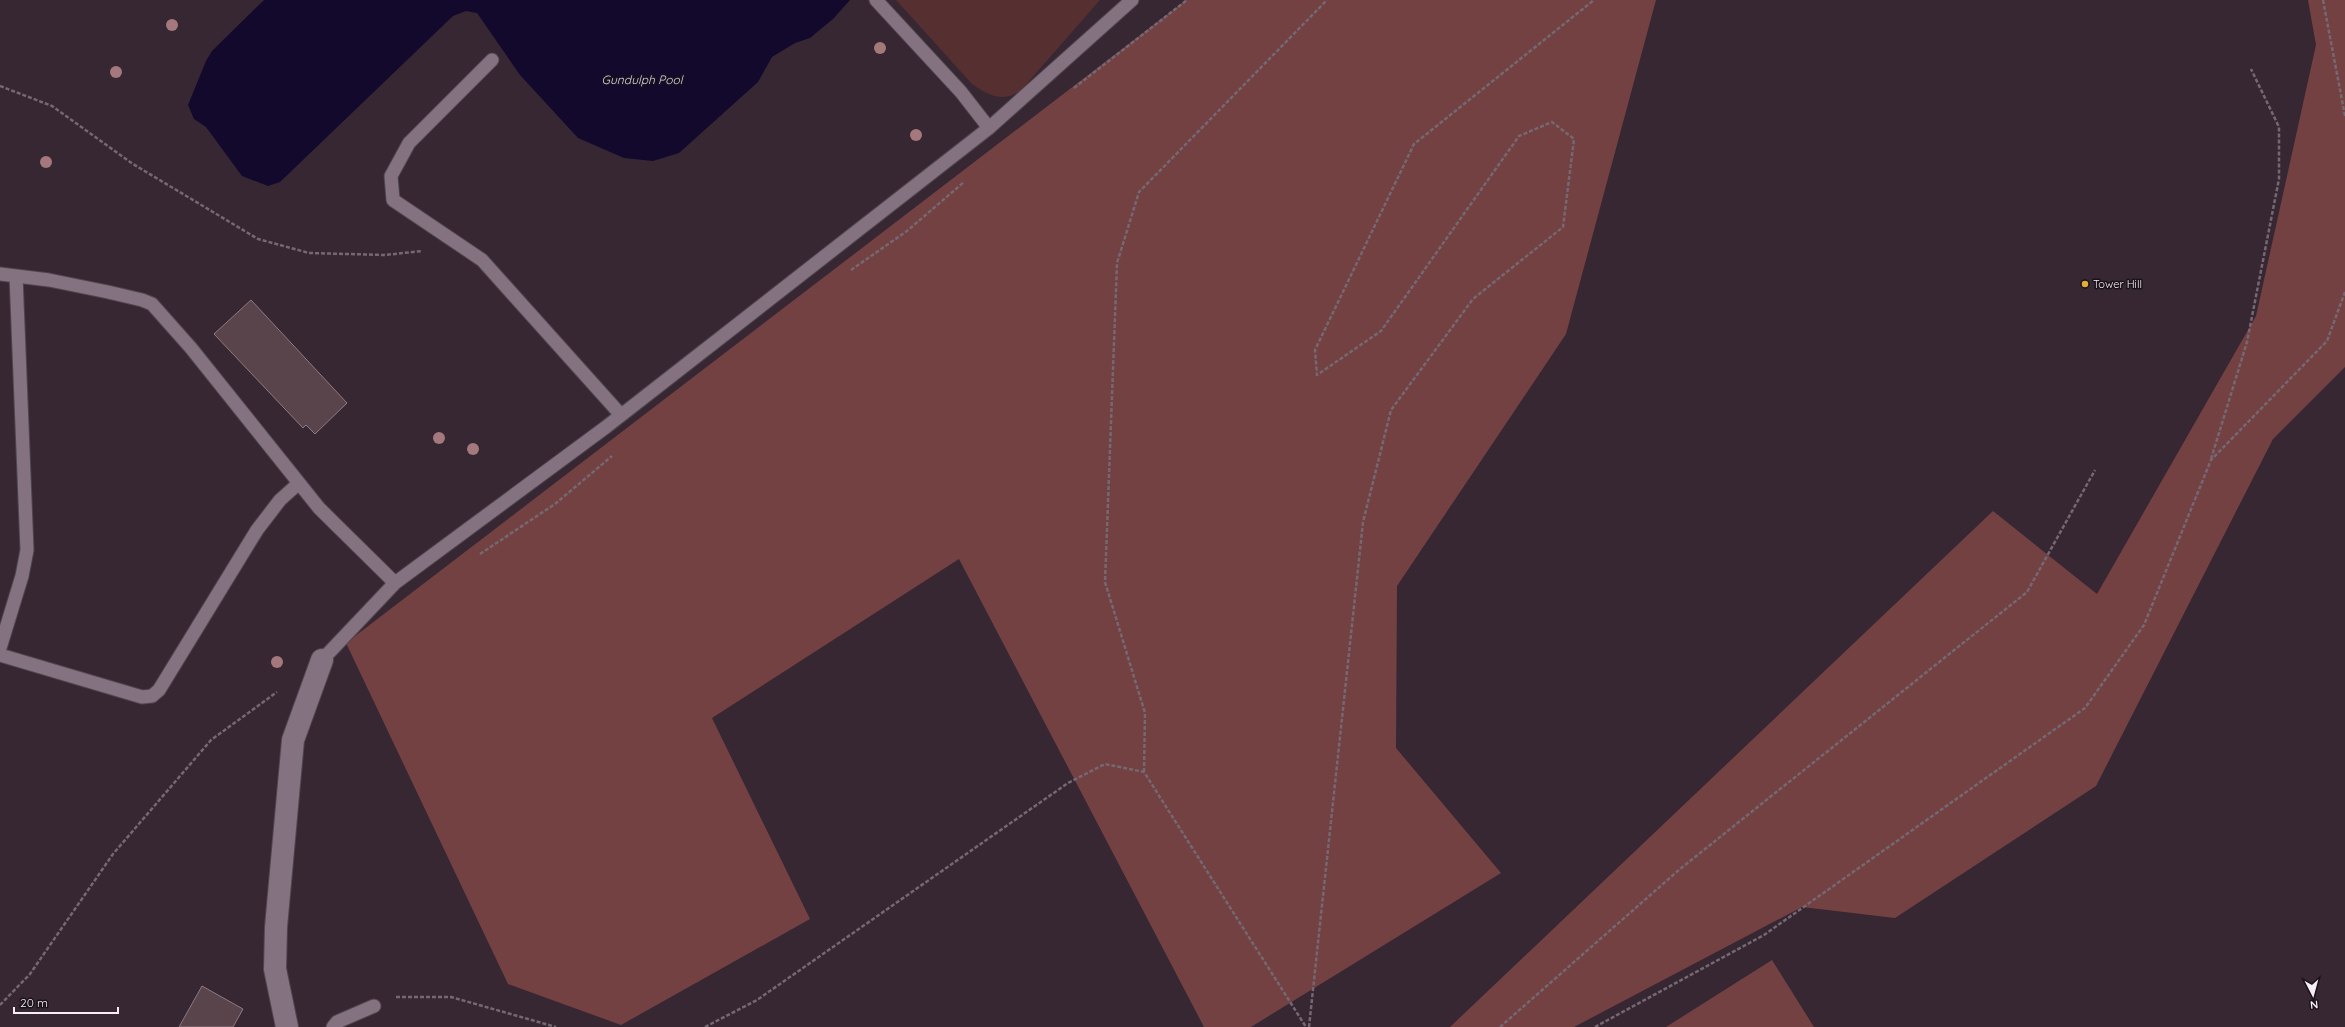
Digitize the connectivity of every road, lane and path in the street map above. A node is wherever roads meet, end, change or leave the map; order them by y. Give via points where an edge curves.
1 (876, 0) edge
2 (1132, 0) edge
3 (1327, 0) edge
4 (1594, 0) edge
5 (2323, 0) edge
6 (492, 60) dead end
7 (2251, 69) dead end
8 (0, 86) edge
9 (2345, 116) edge
10 (989, 128) junction
11 (462, 247) junction
12 (0, 274) edge
13 (16, 276) junction
14 (2345, 292) edge
15 (621, 415) junction
16 (2211, 460) junction
17 (2095, 470) dead end
18 (299, 483) junction
19 (395, 583) junction
20 (0, 648) edge
21 (0, 655) edge
22 (322, 660) joint
23 (279, 691) dead end
24 (1144, 772) junction
25 (0, 1005) edge
26 (374, 1006) joint
27 (287, 1027) edge
28 (332, 1027) edge
29 (556, 1027) edge
30 (705, 1027) edge
31 (1306, 1027) edge
32 (1309, 1027) edge
33 (1500, 1027) edge
34 (1595, 1027) edge

1 - 10 lane via 961,92
2 - 10 lane
3 - 24 path via 1139,192 1117,263 1105,582 1145,713
4 - 32 path via 1414,144 1315,350 1317,375 1381,331 1519,136 1552,122 1574,139 1563,227 1473,299 1391,410 1363,522
5 - 9 path
6 - 11 lane via 409,143 391,176 393,200
7 - 16 path via 2279,127 2279,179 2248,342
8 - 11 path via 52,106 133,164 258,239 309,254 385,255
10 - 15 lane
11 - 15 lane via 482,260
12 - 13 lane
13 - 18 lane via 108,292 152,304 181,336
13 - 20 lane via 27,550 22,576
14 - 16 path via 2327,341
15 - 19 lane
16 - 34 path via 2144,624 2085,708 1764,935
17 - 33 path via 2027,592 1680,869
18 - 19 lane via 319,508
18 - 21 lane via 280,500 257,530 159,690 152,696 142,697
19 - 22 lane
22 - 27 street via 293,740 276,927 275,969
23 - 25 path via 211,740 113,854 30,974
24 - 30 path via 1105,764 1068,783 757,1000
24 - 31 path
26 - 28 lane via 337,1022
26 - 29 path via 400,995 451,997

